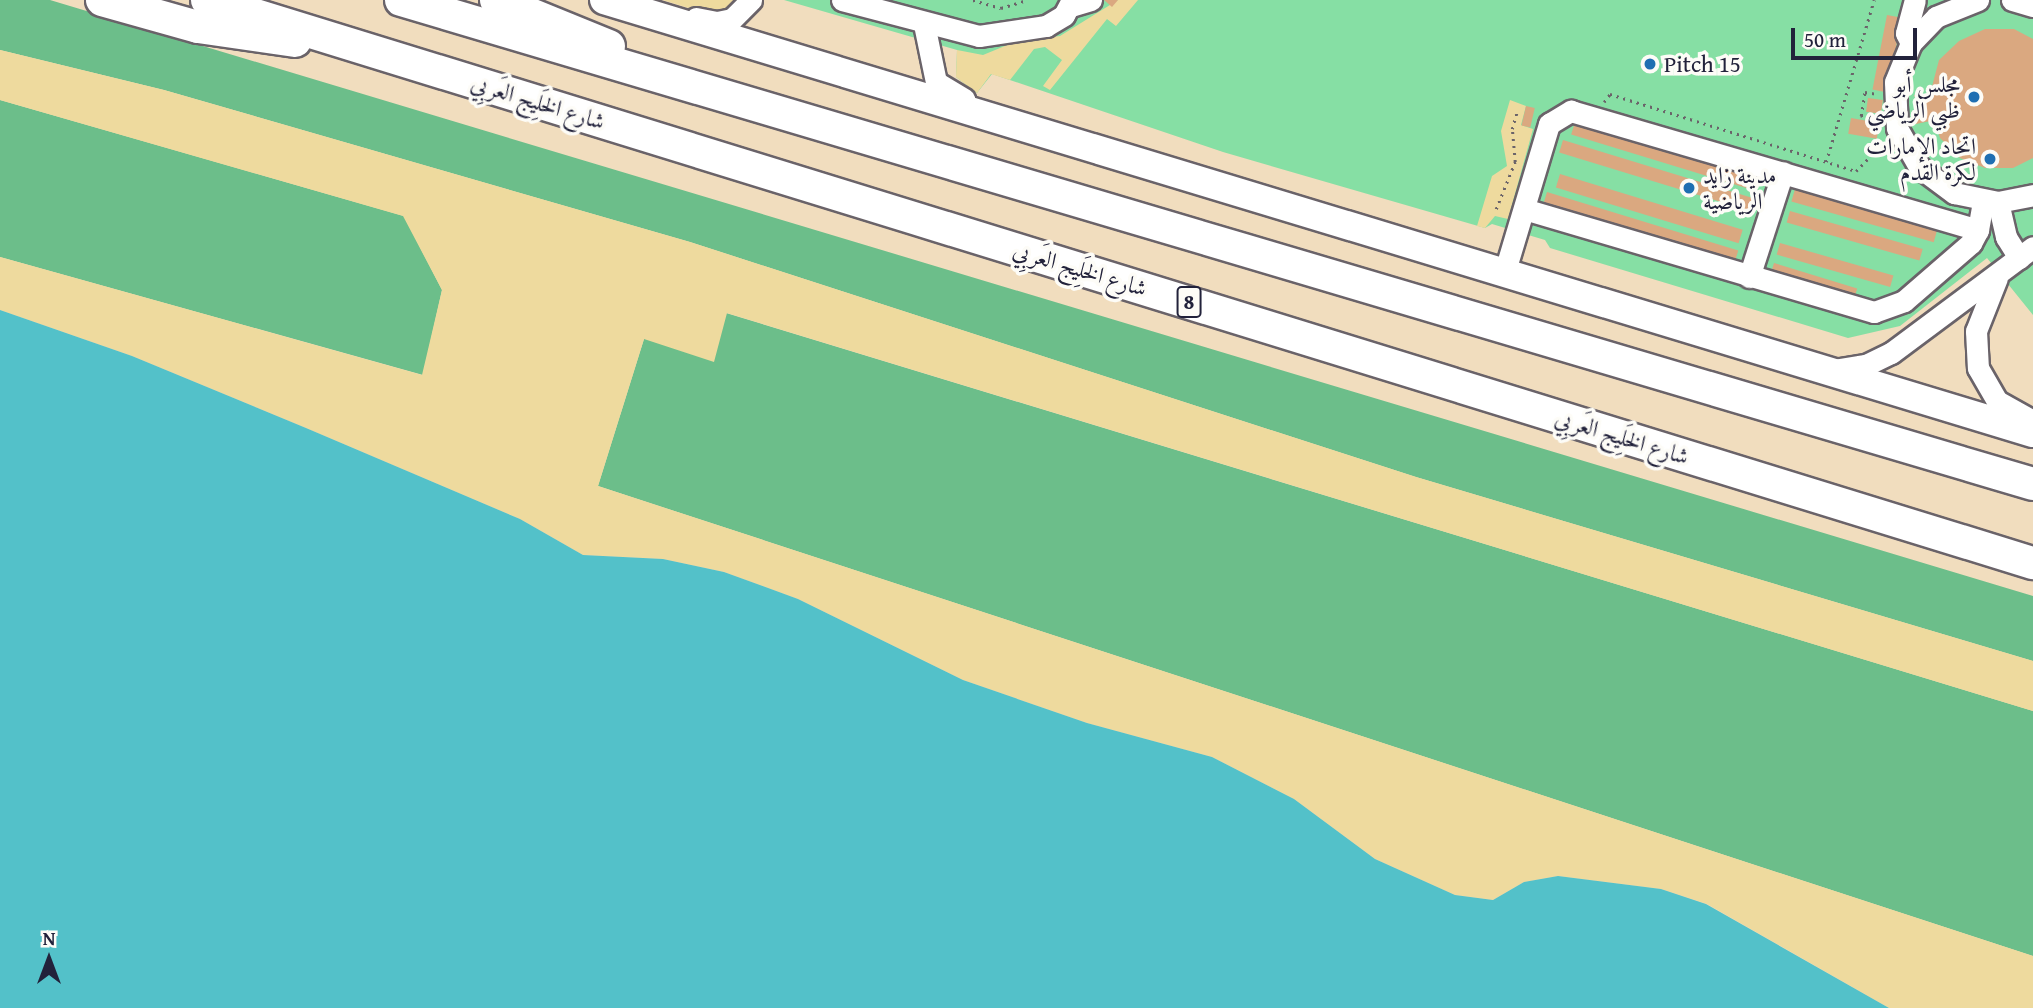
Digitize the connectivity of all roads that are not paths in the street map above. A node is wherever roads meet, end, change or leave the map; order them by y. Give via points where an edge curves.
1 (102, 0) edge
2 (208, 0) edge
3 (401, 0) edge
4 (496, 0) edge
5 (604, 0) edge
6 (751, 0) edge
7 (842, 0) edge
8 (1914, 0) edge
9 (2012, 0) edge
10 (1078, 2) edge
11 (1960, 2) edge
12 (2033, 6) edge
13 (641, 12) junction
14 (924, 24) junction
15 (345, 42) junction
16 (1910, 43) junction
17 (661, 78) junction
18 (1023, 128) junction
19 (1783, 172) junction
20 (2032, 197) edge
21 (1990, 201) junction
22 (1524, 209) junction
23 (1978, 230) junction
24 (2026, 253) edge
25 (1504, 274) junction
26 (1749, 277) junction
27 (1997, 278) junction
28 (1824, 370) junction
29 (2033, 421) edge
30 (2033, 433) edge
31 (2033, 484) edge
32 (2033, 563) edge

1 - 15 highway via 244,36
2 - 15 highway, شارع الخَلِيج العَربِي / 8
3 - 17 highway
4 - 17 highway via 574,29
5 - 13 main road
6 - 13 street via 738,16 717,22
7 - 14 street
8 - 16 street via 1906,33
9 - 12 street
10 - 14 street via 1046,26 1004,34 963,34
11 - 16 street via 1936,17
13 - 18 main road
14 - 18 street via 939,88 1007,112
15 - 32 highway, شارع الخَلِيج العَربِي / 8
16 - 21 street via 1895,82 1897,128 1910,155 1929,177 1954,193
17 - 31 highway
18 - 25 main road
19 - 22 street via 1571,111 1553,119
19 - 23 street
19 - 26 street
20 - 21 street
21 - 23 street
21 - 24 street via 2006,237
22 - 25 street
22 - 26 street
23 - 26 street via 1967,246 1904,301 1882,311 1860,310
24 - 27 street
25 - 28 main road
27 - 28 street via 1879,360
27 - 29 street via 1976,331 1978,368 1997,401
28 - 30 main road

